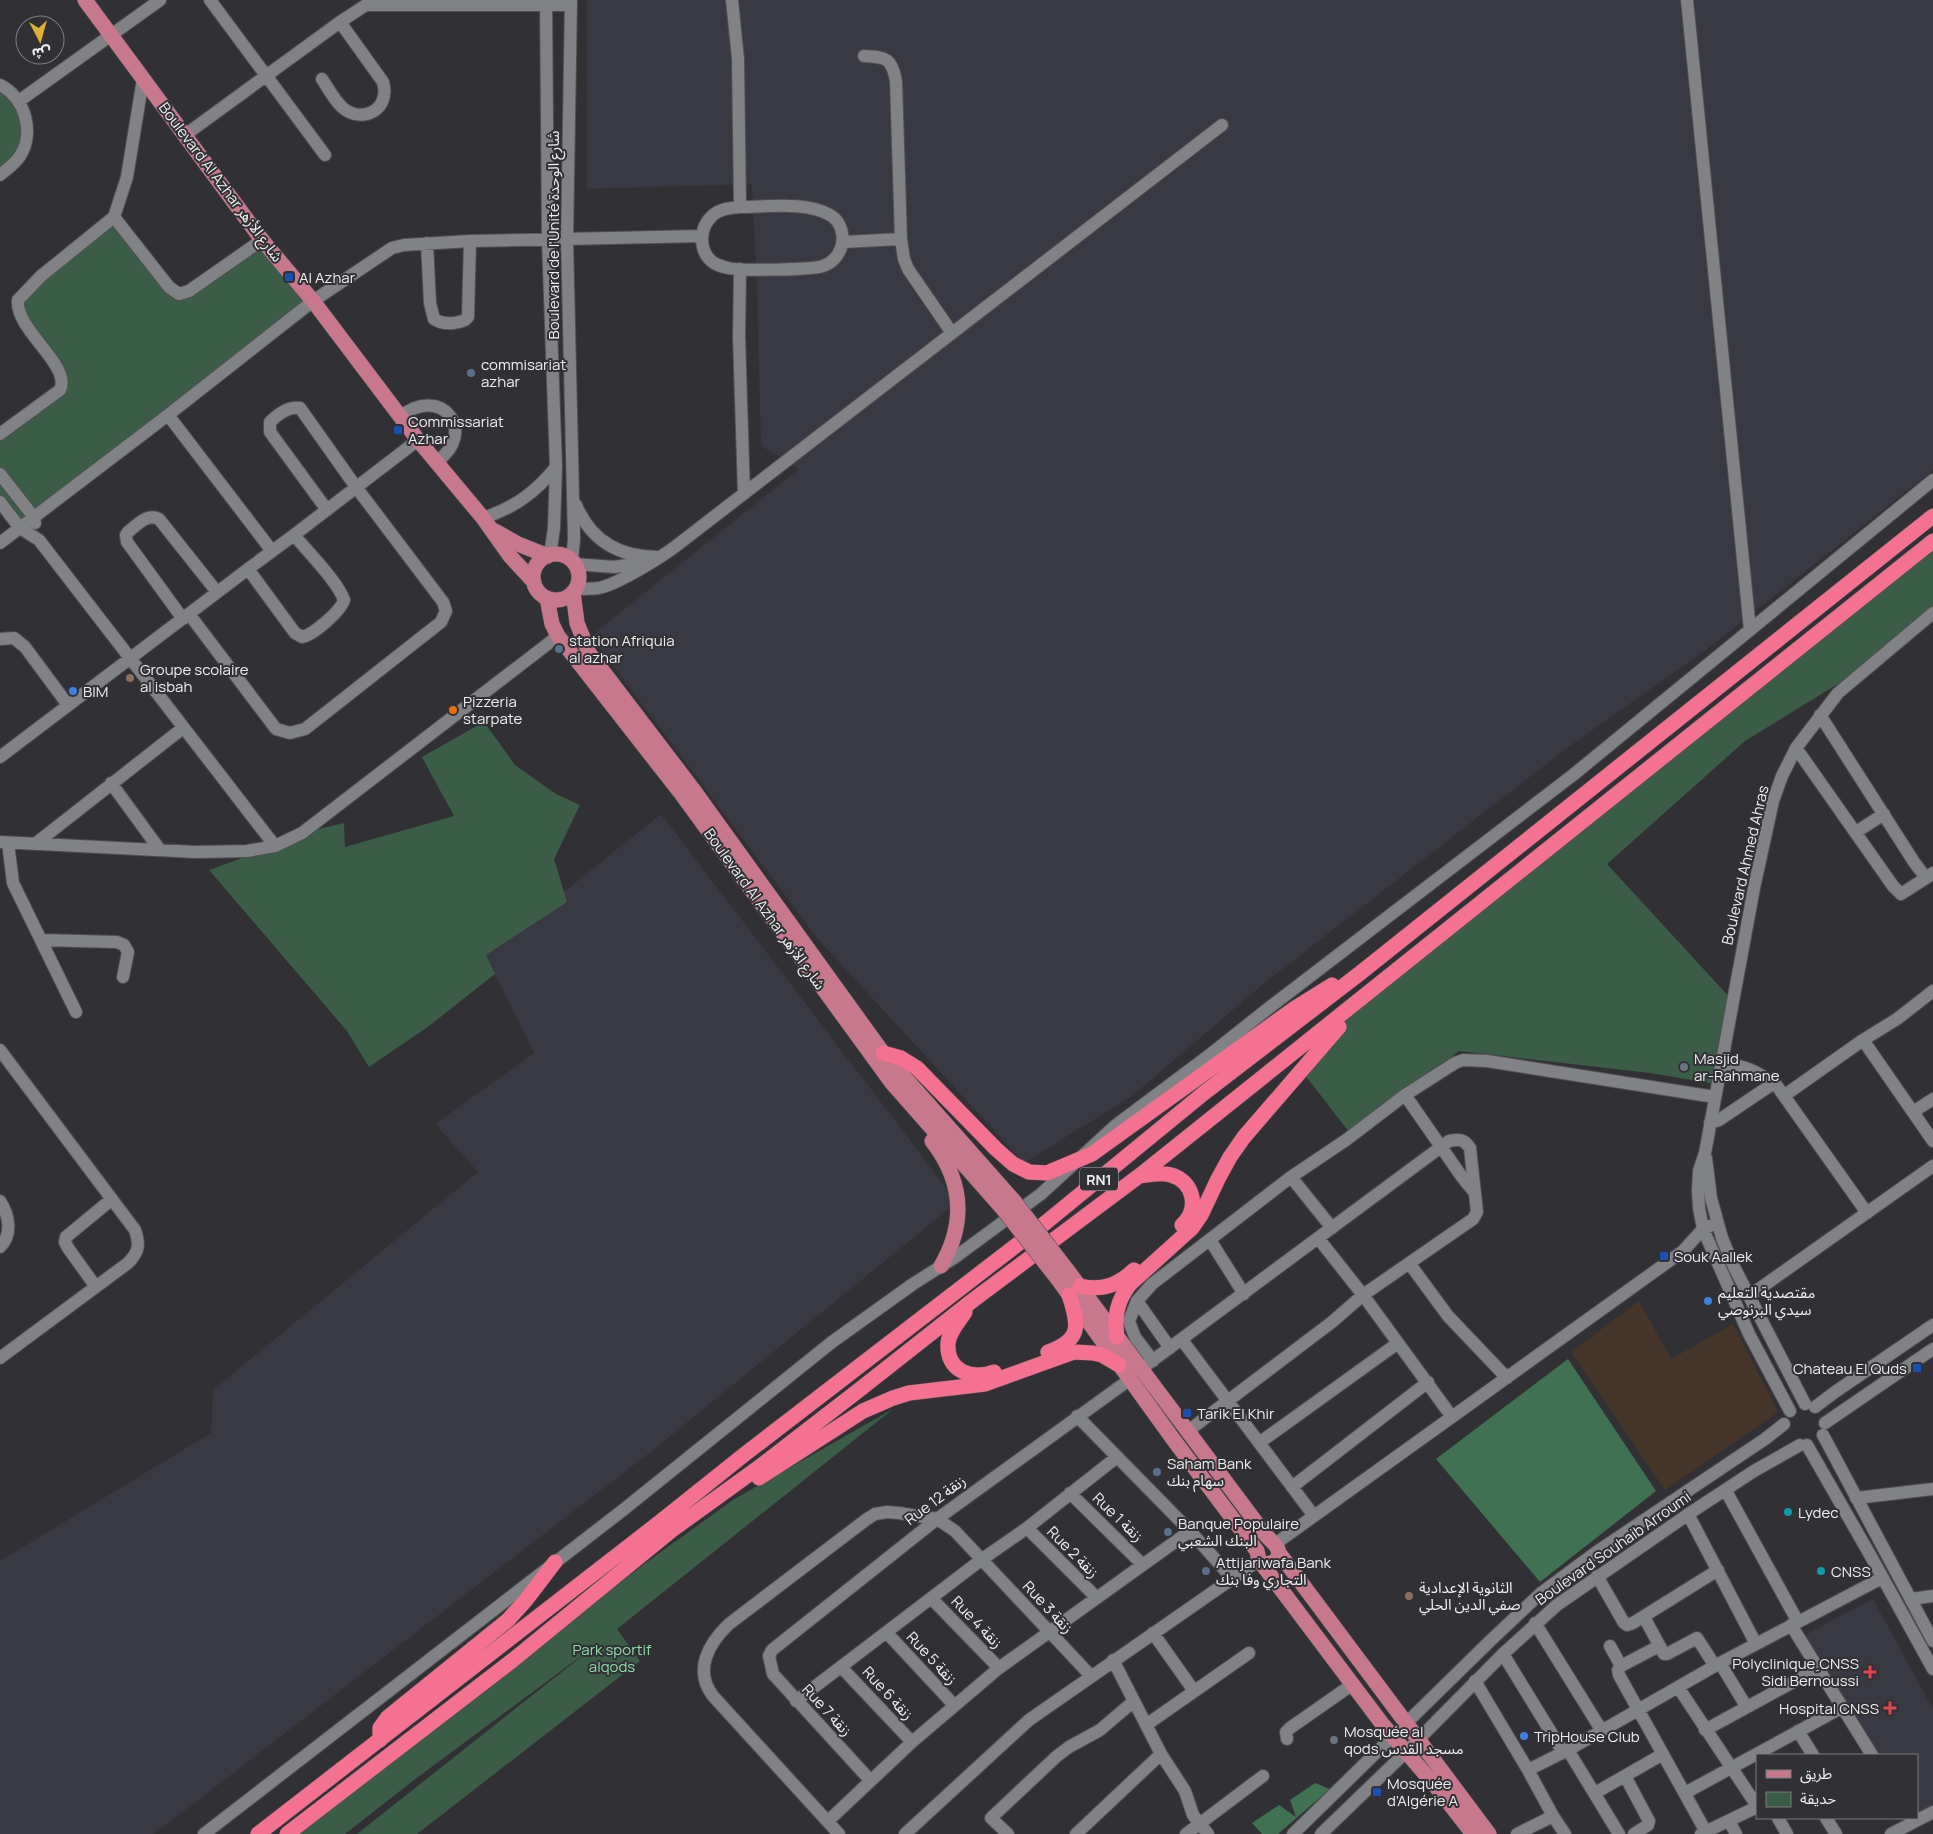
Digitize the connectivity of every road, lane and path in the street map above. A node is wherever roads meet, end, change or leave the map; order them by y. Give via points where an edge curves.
1 (85, 0) edge
2 (160, 0) edge
3 (732, 0) edge
4 (1688, 0) edge
5 (217, 2) edge
6 (364, 3) edge
7 (441, 3) edge
8 (546, 3) edge
9 (571, 3) edge
10 (340, 22) junction
11 (111, 34) junction
12 (864, 56) dead end
13 (264, 75) junction
14 (143, 79) junction
15 (322, 79) dead end
16 (0, 85) edge
17 (19, 100) junction
18 (1222, 125) dead end
19 (185, 135) junction
20 (324, 155) dead end
21 (0, 175) edge
22 (740, 207) junction
23 (114, 217) junction
24 (702, 236) junction
25 (901, 239) junction
26 (262, 240) junction
27 (548, 240) junction
28 (567, 240) junction
29 (470, 241) junction
30 (843, 242) junction
31 (427, 243) junction
32 (740, 269) junction
33 (313, 301) junction
34 (952, 334) junction
35 (168, 415) junction
36 (400, 416) junction
37 (0, 434) edge
38 (418, 440) junction
39 (436, 462) junction
40 (556, 467) junction
41 (0, 474) edge
42 (1933, 480) edge
43 (356, 487) junction
44 (744, 494) junction
45 (573, 498) junction
46 (0, 502) edge
47 (327, 510) junction
48 (33, 516) junction
49 (1933, 516) edge
50 (486, 523) junction
51 (20, 528) junction
52 (294, 535) junction
53 (39, 540) junction
54 (1933, 541) edge
55 (0, 543) edge
56 (272, 551) junction
57 (549, 555) junction
58 (657, 559) junction
59 (573, 562) junction
60 (248, 569) junction
61 (534, 582) junction
62 (574, 590) junction
63 (217, 592) junction
64 (547, 598) junction
65 (1933, 613) edge
66 (186, 616) junction
67 (1750, 630) junction
68 (558, 636) junction
69 (0, 639) edge
70 (129, 658) junction
71 (68, 706) junction
72 (1820, 715) junction
73 (183, 728) junction
74 (1796, 748) junction
75 (0, 757) edge
76 (111, 783) junction
77 (1884, 814) junction
78 (1856, 832) junction
79 (4, 843) edge
80 (35, 844) junction
81 (275, 846) junction
82 (160, 850) junction
83 (1930, 875) edge
84 (1469, 913) junction
85 (41, 940) junction
86 (1359, 974) junction
87 (123, 977) dead end
88 (1933, 991) edge
89 (76, 1012) dead end
90 (856, 1034) junction
91 (1863, 1040) junction
92 (883, 1053) junction
93 (2, 1057) edge
94 (1722, 1063) junction
95 (1774, 1083) junction
96 (1405, 1095) junction
97 (1785, 1095) junction
98 (1715, 1097) junction
99 (1933, 1099) edge
100 (1913, 1112) junction
101 (1710, 1124) junction
102 (1933, 1141) edge
103 (1441, 1147) junction
104 (1705, 1153) junction
105 (1074, 1162) junction
106 (1933, 1166) edge
107 (1139, 1176) junction
108 (1291, 1176) junction
109 (1475, 1193) junction
110 (112, 1199) junction
111 (0, 1201) edge
112 (1009, 1205) junction
113 (1867, 1213) junction
114 (1717, 1223) junction
115 (1332, 1228) junction
116 (1703, 1229) junction
117 (1318, 1238) junction
118 (1722, 1238) junction
119 (1210, 1240) junction
120 (1708, 1244) junction
121 (0, 1247) edge
122 (1683, 1251) junction
123 (1409, 1264) junction
124 (941, 1266) junction
125 (96, 1286) junction
126 (1075, 1290) junction
127 (1244, 1294) junction
128 (1364, 1295) junction
129 (1749, 1296) junction
130 (972, 1301) junction
131 (1137, 1301) junction
132 (1933, 1325) edge
133 (1182, 1340) junction
134 (1111, 1341) junction
135 (1398, 1343) junction
136 (1170, 1348) junction
137 (1933, 1349) edge
138 (0, 1358) edge
139 (1119, 1365) junction
140 (1147, 1365) junction
141 (1507, 1378) junction
142 (1129, 1380) junction
143 (1428, 1382) junction
144 (1226, 1402) junction
145 (1810, 1406) junction
146 (1790, 1411) junction
147 (1077, 1416) junction
148 (1452, 1418) junction
149 (1784, 1424) junction
150 (1824, 1429) junction
151 (1188, 1431) junction
152 (1259, 1443) junction
153 (1804, 1445) junction
154 (1117, 1456) junction
155 (1292, 1487) junction
156 (1933, 1489) edge
157 (1726, 1491) junction
158 (1070, 1493) junction
159 (1856, 1498) junction
160 (1688, 1514) junction
161 (1314, 1516) junction
162 (936, 1519) junction
163 (1027, 1528) junction
164 (672, 1530) junction
165 (1190, 1531) junction
166 (1275, 1546) junction
167 (1260, 1558) junction
168 (981, 1560) junction
169 (555, 1562) junction
170 (1143, 1565) junction
171 (1718, 1570) junction
172 (1597, 1576) junction
173 (1232, 1578) junction
174 (1882, 1578) junction
175 (1933, 1596) edge
176 (932, 1598) junction
177 (1097, 1598) junction
178 (1911, 1599) junction
179 (1644, 1617) junction
180 (1535, 1623) junction
181 (1794, 1624) junction
182 (887, 1632) junction
183 (1048, 1632) junction
184 (1153, 1633) junction
185 (1933, 1641) edge
186 (1756, 1644) junction
187 (1610, 1646) dead end
188 (1659, 1646) junction
189 (1249, 1653) dead end
190 (1503, 1654) junction
191 (769, 1656) joint
192 (1113, 1660) junction
193 (1717, 1665) junction
194 (1621, 1666) junction
195 (841, 1667) junction
196 (999, 1668) junction
197 (1817, 1669) junction
198 (1933, 1669) edge
199 (1091, 1676) junction
200 (1475, 1681) junction
201 (1352, 1684) junction
202 (1678, 1688) junction
203 (1194, 1691) junction
204 (796, 1701) junction
205 (1134, 1701) junction
206 (954, 1705) junction
207 (1746, 1706) junction
208 (1841, 1708) junction
209 (1639, 1710) junction
210 (1406, 1724) junction
211 (1146, 1725) junction
212 (1705, 1730) junction
213 (1602, 1731) junction
214 (1798, 1731) junction
215 (1393, 1736) junction
216 (1288, 1739) dead end
217 (380, 1740) junction
218 (1418, 1740) junction
219 (912, 1742) junction
220 (1565, 1751) junction
221 (1406, 1752) junction
222 (1162, 1754) junction
223 (1663, 1754) junction
224 (1758, 1754) edge
225 (1812, 1754) edge
226 (1871, 1754) edge
227 (1756, 1755) edge
228 (1733, 1768) junction
229 (1528, 1770) junction
230 (1263, 1776) dead end
231 (1625, 1776) junction
232 (870, 1780) junction
233 (1595, 1793) junction
234 (1685, 1793) junction
235 (1756, 1805) edge
236 (1756, 1808) edge
237 (1933, 1812) edge
238 (1553, 1816) junction
239 (1918, 1818) edge
240 (1779, 1819) edge
241 (1827, 1819) edge
242 (1912, 1820) edge
243 (828, 1821) junction
244 (1729, 1821) junction
245 (1199, 1823) junction
246 (1703, 1833) edge
247 (204, 1834) edge
248 (258, 1834) edge
249 (287, 1834) edge
250 (840, 1834) edge
251 (905, 1834) edge
252 (1008, 1834) edge
253 (1076, 1834) edge
254 (1186, 1834) edge
255 (1208, 1834) edge
256 (1292, 1834) edge
257 (1321, 1834) edge
258 (1473, 1834) edge
259 (1489, 1834) edge
260 (1516, 1834) edge
261 (1565, 1834) edge
262 (1620, 1834) edge
263 (1634, 1834) edge
264 (1736, 1834) edge
265 (1787, 1834) edge
266 (1836, 1834) edge
267 (1891, 1834) edge

1 - 11 main road, Boulevard Al Azhar شارع الأزهر
2 - 11 street
3 - 22 street via 738,59
4 - 67 street
5 - 13 street
6 - 7 street
6 - 10 street
7 - 8 street
8 - 9 street
8 - 27 street, Boulevard de l'Unité شارع الوحدة
9 - 28 street, Boulevard de l'Unité شارع الوحدة
10 - 13 street
10 - 15 street via 383,82 386,91 384,101 368,113 357,114 342,108
11 - 14 main road, Boulevard Al Azhar شارع الأزهر
11 - 17 street
12 - 25 street via 885,58 895,71
13 - 19 street
13 - 20 street
14 - 19 main road, Boulevard Al Azhar شارع الأزهر
14 - 23 street via 127,177
16 - 17 street
17 - 21 street via 27,124 27,137 20,155
18 - 34 street
19 - 26 main road, Boulevard Al Azhar شارع الأزهر
22 - 24 street via 712,216
22 - 30 street via 819,210 832,216 839,224
23 - 26 street via 169,287 180,294
23 - 37 street via 41,276 18,300 19,313 61,374 63,383 60,390
24 - 28 street
24 - 32 street via 705,251 714,262
25 - 30 street
25 - 34 street via 908,269
26 - 33 main road, Boulevard Al Azhar شارع الأزهر
27 - 28 street
27 - 29 street
27 - 40 street, Boulevard de l'Unité شارع الوحدة
28 - 45 street, Boulevard de l'Unité شارع الوحدة
29 - 31 street
29 - 31 street via 468,316 465,320 451,323 434,319 430,304
30 - 32 street via 836,257 824,266
31 - 33 street via 392,248
32 - 44 street
33 - 35 street
33 - 36 main road, Boulevard Al Azhar شارع الأزهر
34 - 44 street
35 - 48 street
35 - 56 street
36 - 38 main road, Boulevard Al Azhar شارع الأزهر
36 - 39 street via 415,406 425,404 442,409 449,415 456,432 454,442 451,450
38 - 39 main road, Boulevard Al Azhar شارع الأزهر
38 - 43 street
39 - 50 main road, Boulevard Al Azhar شارع الأزهر
40 - 50 street via 532,494
40 - 57 street, Boulevard de l'Unité شارع الوحدة via 554,528
41 - 48 street
42 - 67 street
43 - 47 street
43 - 47 street via 300,408 274,417 270,422 270,432
43 - 66 street via 443,602 445,616 305,729 290,734 276,729
44 - 58 street
45 - 58 street via 580,516 606,544 623,552
45 - 59 street, Boulevard de l'Unité شارع الوحدة
46 - 51 street
47 - 52 street
48 - 51 street
48 - 53 street
49 - 86 highway, RN1
50 - 57 main road, Boulevard Al Azhar شارع الأزهر via 518,544
50 - 61 main road, Boulevard Al Azhar شارع الأزهر
51 - 53 street
51 - 55 street
52 - 56 street
52 - 60 street via 338,588 344,600 335,614 309,634 302,637 295,633
53 - 70 street
54 - 84 highway, RN1
56 - 60 street
57 - 59 main road via 565,556
57 - 61 main road via 534,569
58 - 59 street via 614,567
58 - 62 street via 600,588
59 - 62 main road via 579,576
60 - 63 street
61 - 64 main road
62 - 64 main road via 562,599
62 - 92 main road, Boulevard Al Azhar شارع الأزهر via 577,623 589,653 692,788
63 - 66 street
63 - 66 street via 159,519 146,518 128,532 128,542
64 - 68 main road, Boulevard Al Azhar شارع الأزهر
65 - 72 street, Boulevard Ahmed Ahras via 1842,688
66 - 70 street
67 - 105 street via 1573,775 1116,1124
68 - 81 street via 302,833
68 - 90 main road, Boulevard Al Azhar شارع الأزهر via 683,796
69 - 71 street via 14,638 25,647
70 - 71 street
70 - 73 street
71 - 75 street
72 - 74 street, Boulevard Ahmed Ahras
72 - 77 street
73 - 76 street
73 - 81 street
74 - 78 street
74 - 94 street, Boulevard Ahmed Ahras via 1773,801 1744,936
76 - 80 street
76 - 82 street
77 - 78 street
77 - 83 street via 1914,862
78 - 83 street via 1901,894
79 - 80 street
79 - 85 street via 13,882
80 - 82 street
81 - 82 street via 247,852
84 - 107 highway, RN1
84 - 134 highway via 1334,1032 1244,1138 1230,1157 1192,1228 1124,1293
85 - 87 street via 118,942 128,952
85 - 89 street
86 - 105 highway via 1334,984 1295,1008 1103,1146
86 - 217 highway, RN1 via 1204,1093 1044,1224
88 - 91 street
90 - 112 main road, Boulevard Al Azhar شارع الأزهر via 892,1083
90 - 124 main road via 877,1071 944,1158 954,1181 958,1219 952,1244
91 - 97 street
91 - 100 street
92 - 105 highway via 901,1058 917,1068 1013,1164 1035,1174 1047,1173
92 - 112 main road, Boulevard Al Azhar شارع الأزهر
93 - 110 street
94 - 95 street via 1760,1073
94 - 98 street, Boulevard Ahmed Ahras
95 - 97 street
95 - 101 street
96 - 98 street via 1455,1063 1475,1060
96 - 103 street
96 - 108 street via 1346,1140
97 - 113 street
98 - 101 street, Boulevard Ahmed Ahras
99 - 100 street
100 - 102 street
101 - 104 street, Boulevard Ahmed Ahras
103 - 109 street
103 - 109 street via 1458,1139 1468,1144
103 - 115 street
104 - 114 street, Boulevard Ahmed Ahras
104 - 116 street, Boulevard Ahmed Ahras via 1699,1171 1698,1190
105 - 124 street via 1041,1194
106 - 113 street
107 - 126 highway via 1170,1174 1181,1179 1193,1198 1188,1220 1125,1279 1104,1288
107 - 130 highway, RN1
108 - 115 street
108 - 119 street
109 - 123 street via 1477,1212 1473,1219
110 - 125 street via 135,1230 139,1248 128,1263
110 - 125 street via 66,1237 68,1248
111 - 121 street via 8,1225 7,1237
112 - 126 main road, bridge
113 - 129 street
114 - 116 street
114 - 118 street, Boulevard Ahmed Ahras
115 - 117 street
116 - 120 street, Boulevard Ahmed Ahras
116 - 122 street
117 - 127 street
117 - 128 street
118 - 120 street
118 - 129 street, Boulevard Ahmed Ahras
119 - 127 street
119 - 131 street via 1152,1284
120 - 122 street
120 - 146 street, Boulevard Ahmed Ahras via 1749,1334
122 - 141 street
123 - 128 street
123 - 141 street via 1448,1316
124 - 169 street via 832,1342
125 - 138 street
126 - 130 highway via 1077,1324 1072,1339 1060,1348 978,1376 955,1366 949,1354 948,1341 953,1329
126 - 134 main road
127 - 133 street
128 - 135 street
128 - 144 street
129 - 145 street, Boulevard Ahmed Ahras
130 - 164 highway, RN1 via 724,1494
131 - 136 street
131 - 140 street via 1129,1324
132 - 145 street
133 - 136 street
133 - 144 street
134 - 139 main road
134 - 140 main road
135 - 143 street
135 - 152 street
136 - 140 street
137 - 150 street
139 - 142 main road
139 - 164 highway via 1093,1352 1074,1352 985,1384 893,1398 863,1411
140 - 151 main road
141 - 148 street
142 - 147 street, Rue 12 زنقة
142 - 167 main road
143 - 148 street
143 - 155 street
144 - 151 street
144 - 152 street
145 - 146 street via 1795,1407
145 - 150 street via 1822,1414
146 - 149 street
147 - 154 street
147 - 162 street, Rue 12 زنقة
148 - 161 street
149 - 153 street via 1788,1437
149 - 210 street, Boulevard Souhaib Arroumi via 1541,1593
150 - 153 street via 1816,1442
150 - 159 street
151 - 166 main road
152 - 155 street
153 - 157 street, Boulevard Souhaib Arroumi via 1754,1471
153 - 174 street
154 - 158 street
154 - 165 street
155 - 161 street
156 - 159 street
157 - 160 street, Boulevard Souhaib Arroumi
157 - 181 street
158 - 163 street
158 - 170 street, Rue 1 زنقة
159 - 178 street
160 - 171 street
160 - 172 street, Boulevard Souhaib Arroumi
161 - 166 street
162 - 168 street, Rue 3 زنقة via 955,1531
162 - 191 street, Rue 12 زنقة via 778,1644
162 - 243 street via 887,1512 875,1514 729,1624 711,1644 705,1665 707,1689
163 - 168 street
163 - 177 street, Rue 2 زنقة
164 - 249 highway, RN1 via 513,1660
165 - 170 street
165 - 173 street
166 - 167 main road via 1265,1542 1260,1546
166 - 210 main road
167 - 173 street
167 - 201 main road
168 - 176 street
168 - 183 street, Rue 3 زنقة
169 - 217 highway via 508,1620 388,1717 380,1728
169 - 247 street
170 - 177 street
171 - 179 street
171 - 186 street
172 - 179 street via 1624,1623 1627,1625
172 - 180 street, Boulevard Souhaib Arroumi
173 - 184 street
174 - 181 street
174 - 198 street
175 - 178 street
176 - 182 street
176 - 196 street, Rue 4 زنقة
177 - 183 street
178 - 185 street
179 - 188 street
180 - 190 street, Boulevard Souhaib Arroumi
180 - 213 street
181 - 186 street
181 - 197 street
182 - 195 street
182 - 206 street, Rue 5 زنقة
183 - 196 street
183 - 199 street, Rue 3 زنقة
184 - 192 street
184 - 203 street
186 - 193 street
187 - 194 street
188 - 193 street via 1667,1654 1698,1638
188 - 194 street
189 - 203 street
190 - 200 street, Boulevard Souhaib Arroumi
190 - 220 street
191 - 204 street, Rue 7 زنقة via 773,1674
192 - 199 street
192 - 205 street
193 - 202 street
193 - 207 street
194 - 209 street via 1619,1675
195 - 204 street
195 - 219 street, Rue 6 زنقة
196 - 206 street
197 - 207 street
197 - 208 street
199 - 251 street via 1015,1732
200 - 218 street, Boulevard Souhaib Arroumi
200 - 229 street
201 - 215 main road
201 - 216 street via 1290,1728 1286,1732
202 - 209 street
202 - 212 street
203 - 211 street
204 - 232 street, Rue 7 زنقة
205 - 211 street
205 - 252 street via 1100,1730 1057,1756 991,1818
206 - 219 street
207 - 212 street
208 - 214 street
208 - 226 street
209 - 213 street
209 - 223 street
210 - 215 street, Boulevard Souhaib Arroumi
210 - 218 main road
211 - 222 street
212 - 228 street
213 - 220 street
214 - 224 street
214 - 225 street
215 - 221 main road
215 - 256 street, Boulevard Souhaib Arroumi
217 - 248 highway, RN1
218 - 221 street, Boulevard Souhaib Arroumi
218 - 259 main road
219 - 232 street
220 - 229 street
220 - 233 street
221 - 257 street, Boulevard Souhaib Arroumi
221 - 258 main road
222 - 245 street via 1185,1791 1192,1815
222 - 253 street
223 - 231 street
223 - 234 street
227 - 228 street
228 - 234 street
228 - 235 street
229 - 238 street
230 - 245 street
231 - 233 street
231 - 263 street via 1649,1820 1648,1825
232 - 243 street
233 - 262 street
234 - 246 street
236 - 244 street
237 - 239 street
238 - 260 street
238 - 261 street
240 - 265 street
241 - 266 street
242 - 267 street
243 - 250 street
244 - 246 street
244 - 264 street
245 - 254 street
245 - 255 street

